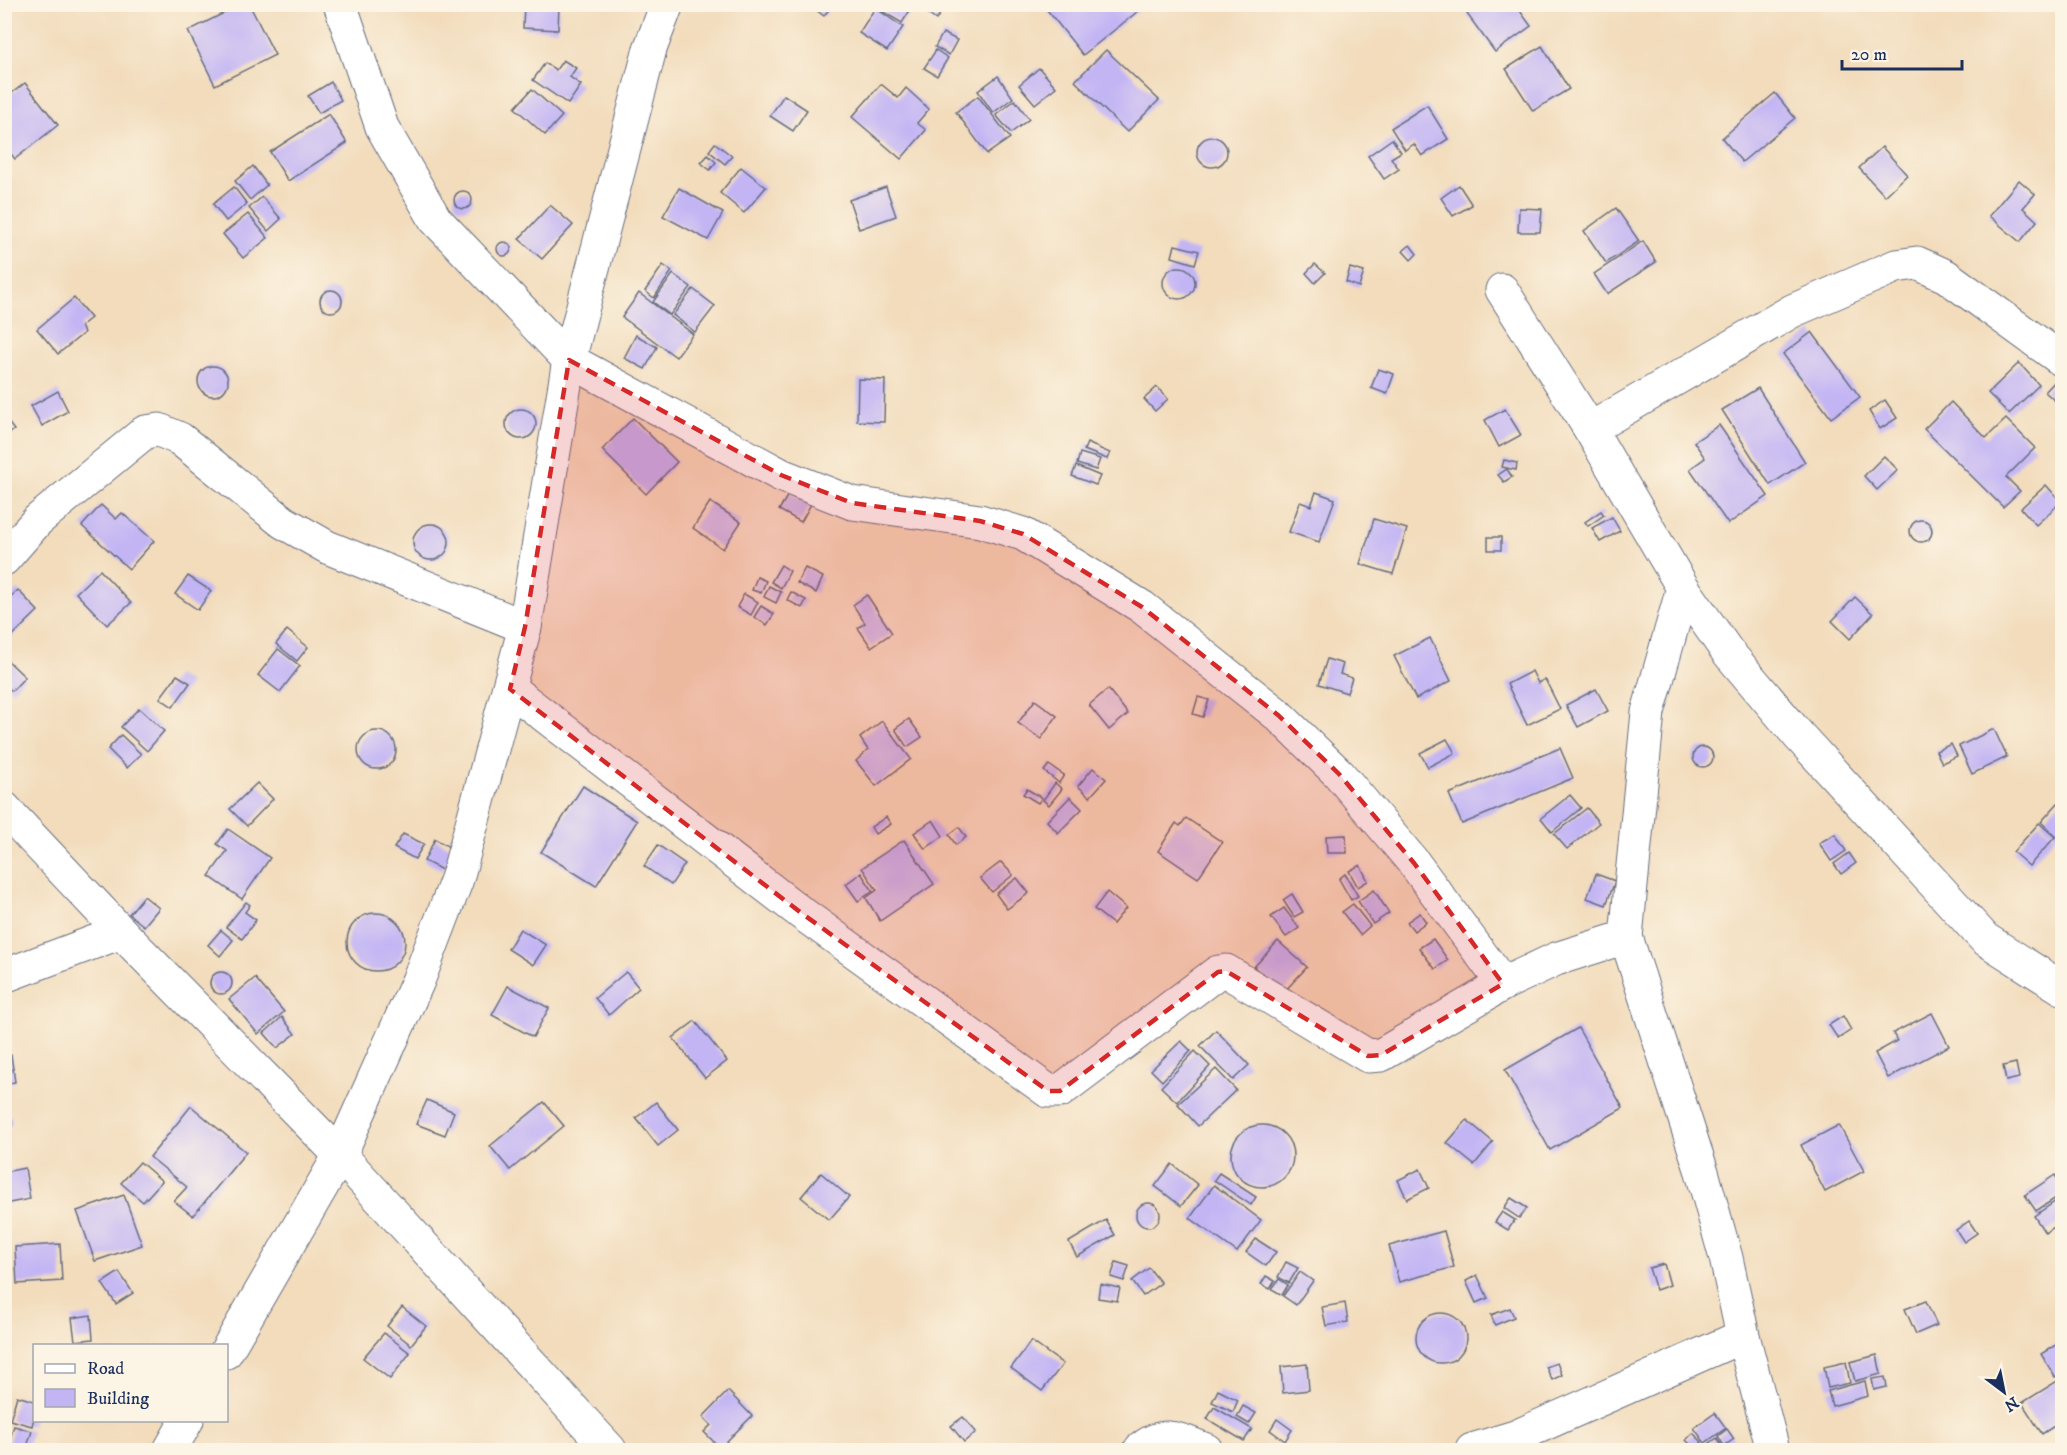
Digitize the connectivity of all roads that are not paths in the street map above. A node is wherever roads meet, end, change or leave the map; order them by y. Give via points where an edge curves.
1 (340, 4) edge
2 (667, 4) edge
3 (1502, 290) dead end
4 (569, 360) junction
5 (2062, 360) edge
6 (1590, 429) junction
7 (4, 559) edge
8 (1683, 588) junction
9 (525, 627) junction
10 (510, 689) junction
11 (4, 808) edge
12 (121, 932) junction
13 (1626, 937) junction
14 (4, 976) edge
15 (1503, 984) junction
16 (2062, 988) edge
17 (340, 1155) junction
18 (1743, 1336) junction
19 (228, 1349) edge
20 (186, 1422) edge
21 (170, 1450) edge
22 (610, 1450) edge
23 (1140, 1450) edge
24 (1206, 1450) edge
25 (1472, 1450) edge
26 (1773, 1450) edge

1 - 4 street via 382,127 435,219
2 - 4 street via 650,49
3 - 6 street
4 - 9 street
4 - 15 street via 781,475 852,503 980,521 1023,534 1142,607 1278,715 1339,774 1414,863
5 - 6 street via 1946,276 1917,263 1896,266 1792,311
6 - 8 street
7 - 9 street via 38,520 145,432 159,430 180,439 283,522 327,548
8 - 13 street via 1648,712
8 - 16 street via 1727,651 1799,736 1985,939
9 - 10 street
10 - 15 street via 800,912 1048,1091 1060,1091 1218,972 1226,971 1368,1056 1381,1055
10 - 17 street via 457,879 418,981
11 - 12 street
12 - 14 street
12 - 17 street
13 - 15 street via 1556,959
13 - 18 street via 1702,1172
17 - 19 street
17 - 22 street
18 - 25 street via 1515,1437
18 - 26 street
20 - 21 street
23 - 24 street via 1172,1436

